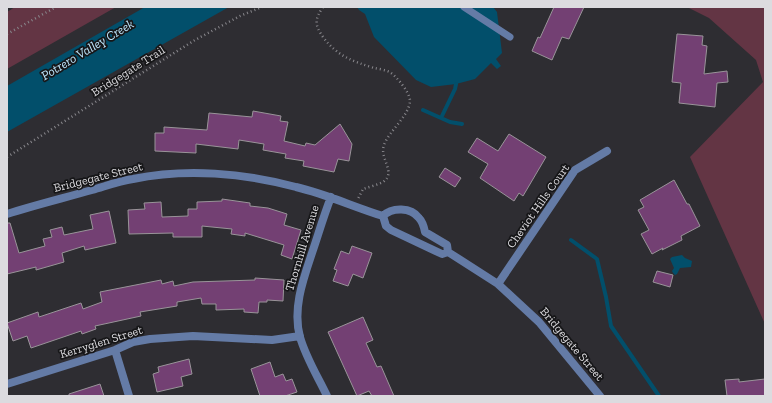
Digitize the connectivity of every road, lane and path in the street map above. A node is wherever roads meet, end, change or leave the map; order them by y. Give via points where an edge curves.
1 (56, 7) edge
2 (262, 7) edge
3 (323, 7) edge
4 (464, 7) edge
5 (7, 34) edge
6 (510, 37) dead end
7 (607, 151) dead end
8 (7, 157) edge
9 (331, 197) junction
10 (354, 207) junction
11 (7, 214) edge
12 (383, 216) junction
13 (425, 232) junction
14 (415, 240) junction
15 (448, 252) junction
16 (498, 284) junction
17 (300, 336) junction
18 (115, 350) junction
19 (7, 384) edge
20 (129, 396) edge
21 (327, 396) edge
22 (600, 396) edge

1 - 5 path
2 - 8 path, Bridgegate Trail via 195,40
3 - 10 path via 316,23 328,44 351,61 391,73 405,89 410,100 407,110 384,145 383,156 389,171 387,178 362,189
4 - 6 lane
7 - 16 street, Cheviot Hills Court via 576,170
9 - 10 street, Bridgegate Street
9 - 11 street, Bridgegate Street via 295,186 241,176 164,174 133,179
9 - 17 street, Thornhill Avenue via 299,297
10 - 12 street, Bridgegate Street
12 - 13 street via 394,210 412,212 419,216
12 - 14 street, Bridgegate Street via 386,226 391,230
13 - 14 street
13 - 15 street, Bridgegate Street via 447,246
14 - 15 street, Bridgegate Street via 442,254
15 - 16 street, Bridgegate Street
16 - 22 street, Bridgegate Street via 539,322
17 - 18 street, Kerryglen Street via 272,340 206,336 164,337 133,342
17 - 21 street, Thornhill Avenue
18 - 19 street, Kerryglen Street
18 - 20 street

